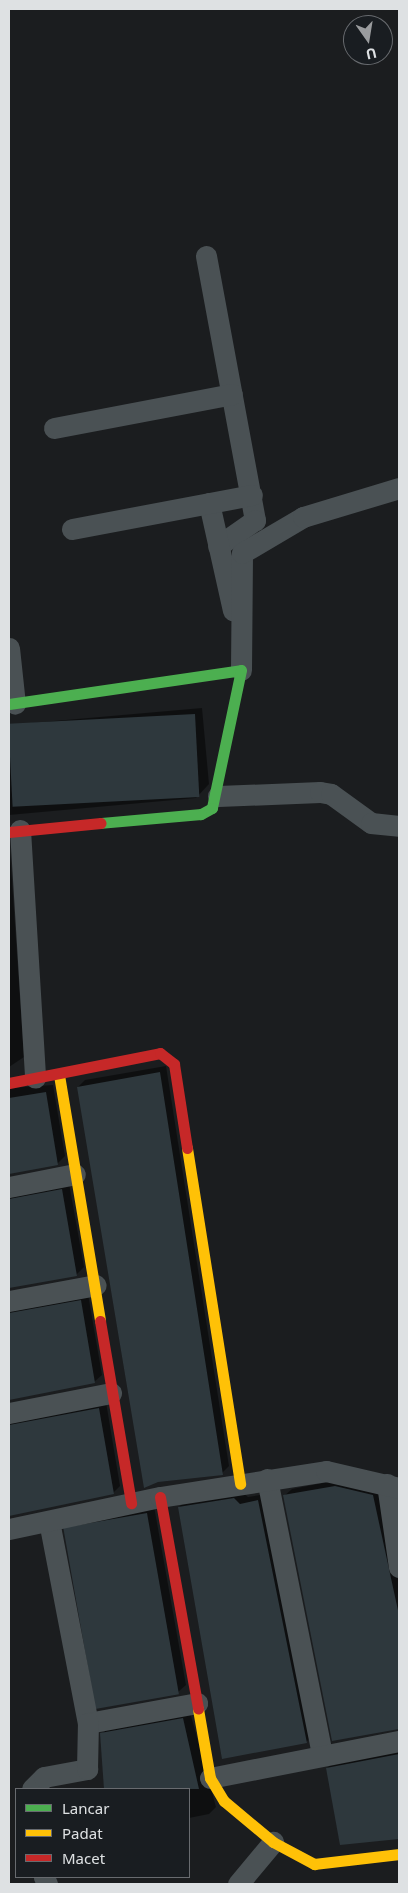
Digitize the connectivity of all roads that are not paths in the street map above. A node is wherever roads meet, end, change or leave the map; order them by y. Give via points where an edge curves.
1 (206, 256) dead end
2 (232, 394) junction
3 (54, 428) dead end
4 (399, 488) edge
5 (252, 495) junction
6 (209, 503) junction
7 (72, 530) dead end
8 (218, 546) junction
9 (238, 624) junction
10 (9, 648) edge
11 (241, 670) junction
12 (12, 704) edge
13 (218, 796) junction
14 (399, 826) edge
15 (15, 831) edge
16 (59, 1075) junction
17 (35, 1078) junction
18 (9, 1083) edge
19 (75, 1174) junction
20 (9, 1186) edge
21 (96, 1285) junction
22 (9, 1301) edge
23 (112, 1393) junction
24 (9, 1413) edge
25 (267, 1478) junction
26 (240, 1484) junction
27 (393, 1486) edge
28 (160, 1497) junction
29 (131, 1503) junction
30 (49, 1521) junction
31 (9, 1528) edge
32 (399, 1567) edge
33 (197, 1703) junction
34 (88, 1723) junction
35 (399, 1742) edge
36 (322, 1754) junction
37 (210, 1778) junction
38 (33, 1788) edge
39 (273, 1842) junction
40 (399, 1854) edge
41 (238, 1884) edge

1 - 2 street
2 - 3 street
2 - 5 street
4 - 9 street via 304,517 242,554
5 - 6 street
5 - 8 street via 255,520
6 - 7 street
6 - 8 street
8 - 9 street
9 - 11 street
10 - 12 street
11 - 12 street
11 - 13 street
13 - 14 street via 320,792 331,794 371,823
13 - 15 street via 212,808 201,814
15 - 17 street
16 - 17 street
16 - 19 street
16 - 26 street via 160,1053 174,1064
17 - 18 street
19 - 20 street
19 - 21 street
21 - 22 street
21 - 23 street
23 - 24 street
23 - 29 street
25 - 26 street
25 - 27 street via 326,1471
25 - 36 street
26 - 28 street
27 - 32 street
28 - 29 street
28 - 33 street
29 - 30 street
30 - 31 street
30 - 34 street
33 - 34 street
33 - 37 street
34 - 38 street via 87,1769 44,1777
35 - 36 street
36 - 37 street
37 - 39 street via 224,1801
39 - 40 street via 325,1866
39 - 41 street

